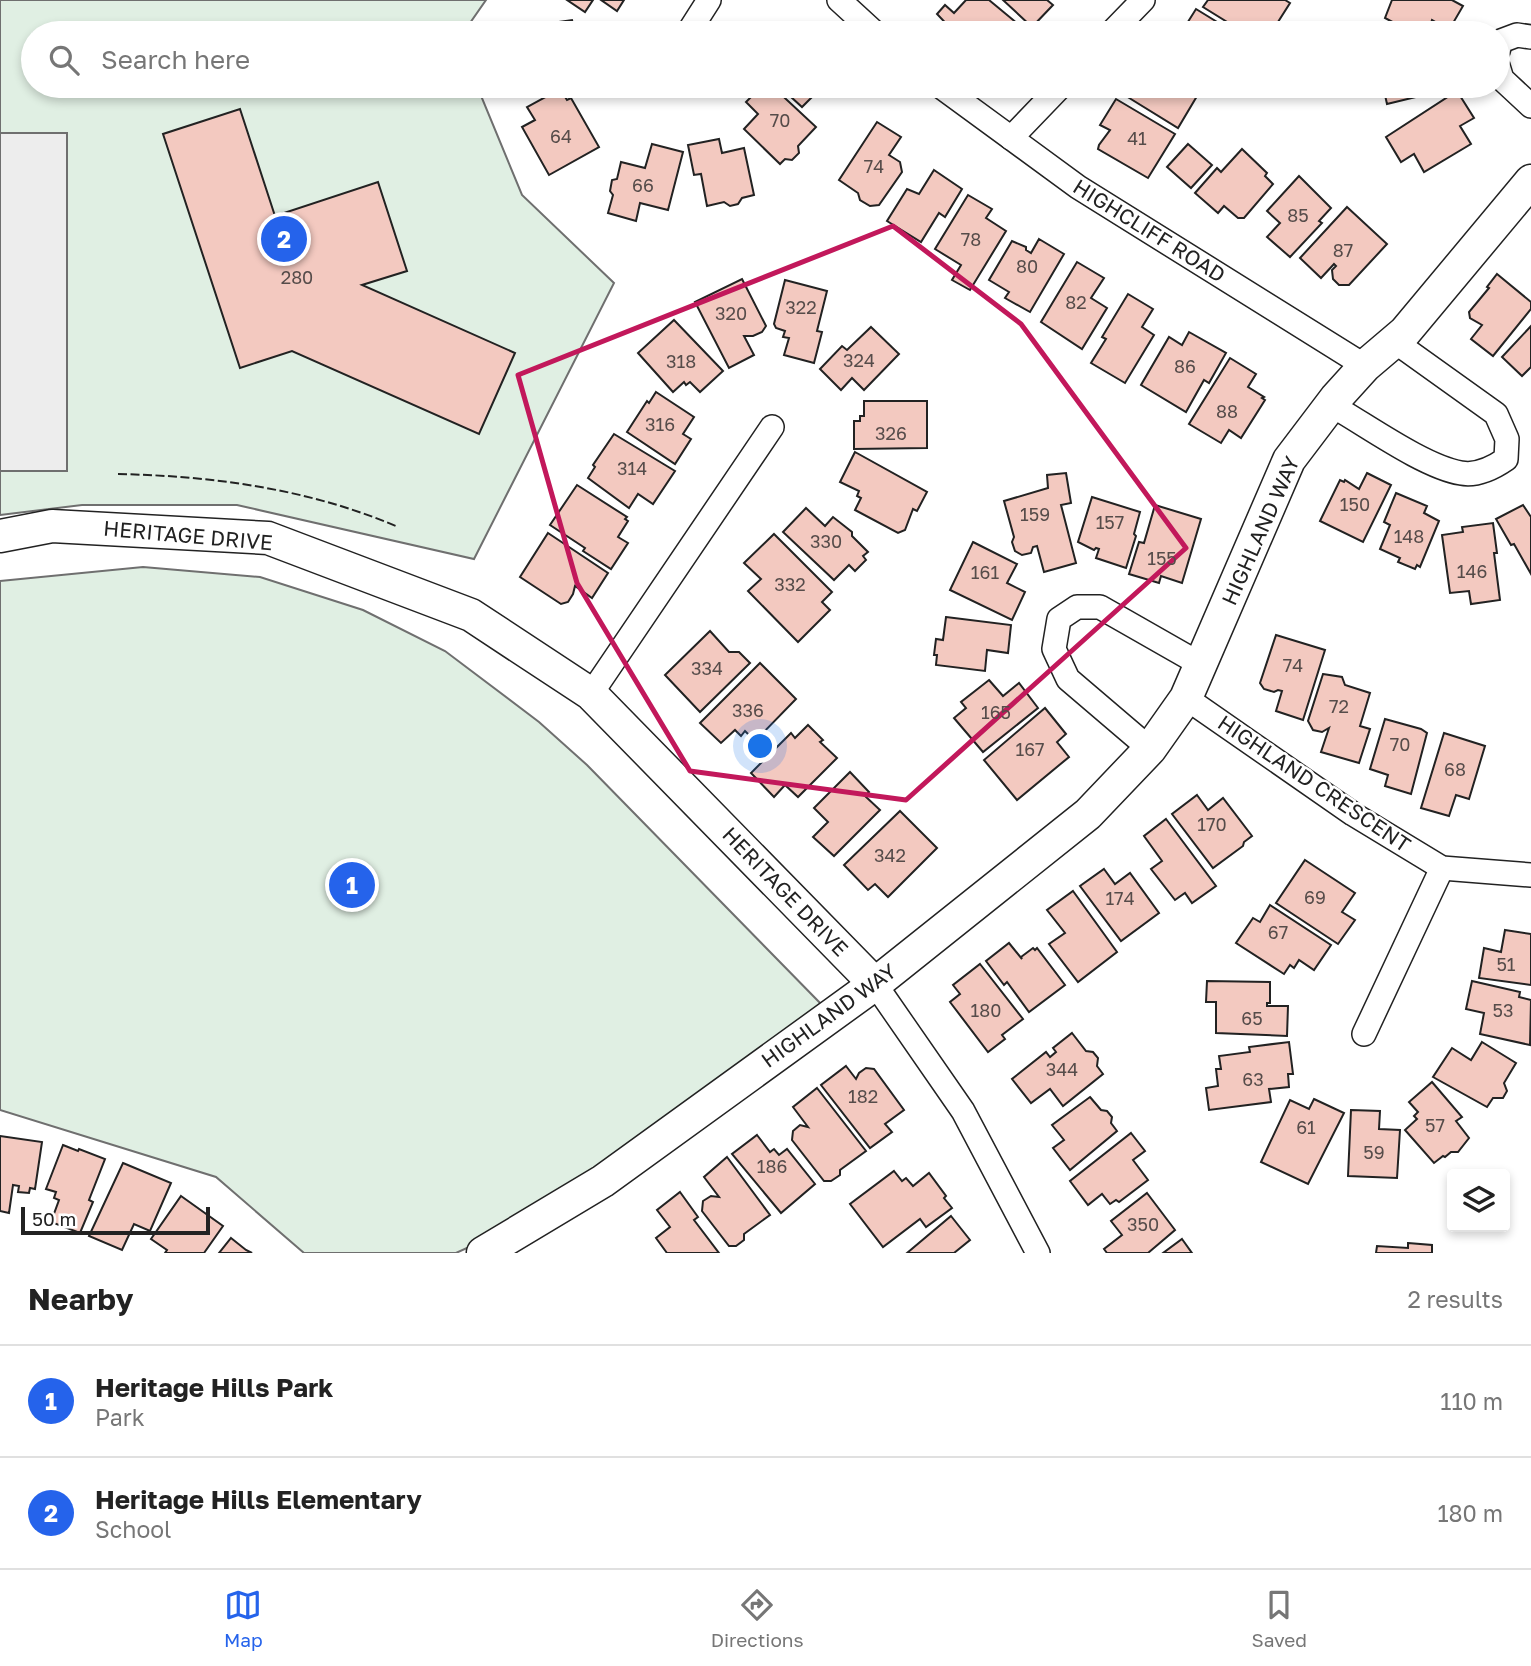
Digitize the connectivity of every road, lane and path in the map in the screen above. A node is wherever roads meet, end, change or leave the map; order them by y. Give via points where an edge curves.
1 (709, 0) edge
2 (839, 0) edge
3 (1143, 0) edge
4 (696, 21) edge
5 (862, 21) edge
6 (1123, 21) edge
7 (1531, 37) edge
8 (1510, 38) edge
9 (1510, 86) edge
10 (956, 98) edge
11 (1049, 98) edge
12 (1531, 106) edge
13 (1011, 138) junction
14 (1531, 181) edge
15 (1394, 341) junction
16 (1365, 366) junction
17 (1331, 405) junction
18 (772, 428) dead end
19 (0, 536) edge
20 (1200, 664) junction
21 (591, 694) junction
22 (1186, 698) junction
23 (1150, 749) junction
24 (1442, 868) junction
25 (1531, 875) edge
26 (875, 984) junction
27 (1364, 1034) dead end
28 (484, 1253) edge
29 (1038, 1253) edge

1 - 4 street
2 - 5 street
3 - 6 street
7 - 8 street
9 - 12 street
10 - 13 street, HIGHCLIFF ROAD
11 - 13 street
13 - 16 street, HIGHCLIFF ROAD via 1078,187
14 - 15 street, HIGHLAND WAY
15 - 16 street, HIGHLAND WAY
15 - 17 street via 1496,414 1507,439 1506,460 1490,470 1463,474 1436,466
16 - 17 street, HIGHLAND WAY
17 - 20 street, HIGHLAND WAY via 1289,460
18 - 21 street
19 - 21 street, HERITAGE DRIVE via 52,526 268,538 471,615
20 - 22 street, HIGHLAND WAY
20 - 23 street via 1100,607 1077,607 1059,619 1054,649 1068,680
21 - 26 street, HERITAGE DRIVE
22 - 23 street, HIGHLAND WAY
22 - 24 street, HIGHLAND CRESCENT via 1353,814
23 - 26 street, HIGHLAND WAY via 1088,814
24 - 25 street, HIGHLAND CRESCENT
24 - 27 street
26 - 28 street, HIGHLAND WAY via 603,1181
26 - 29 street, HERITAGE DRIVE via 963,1111

